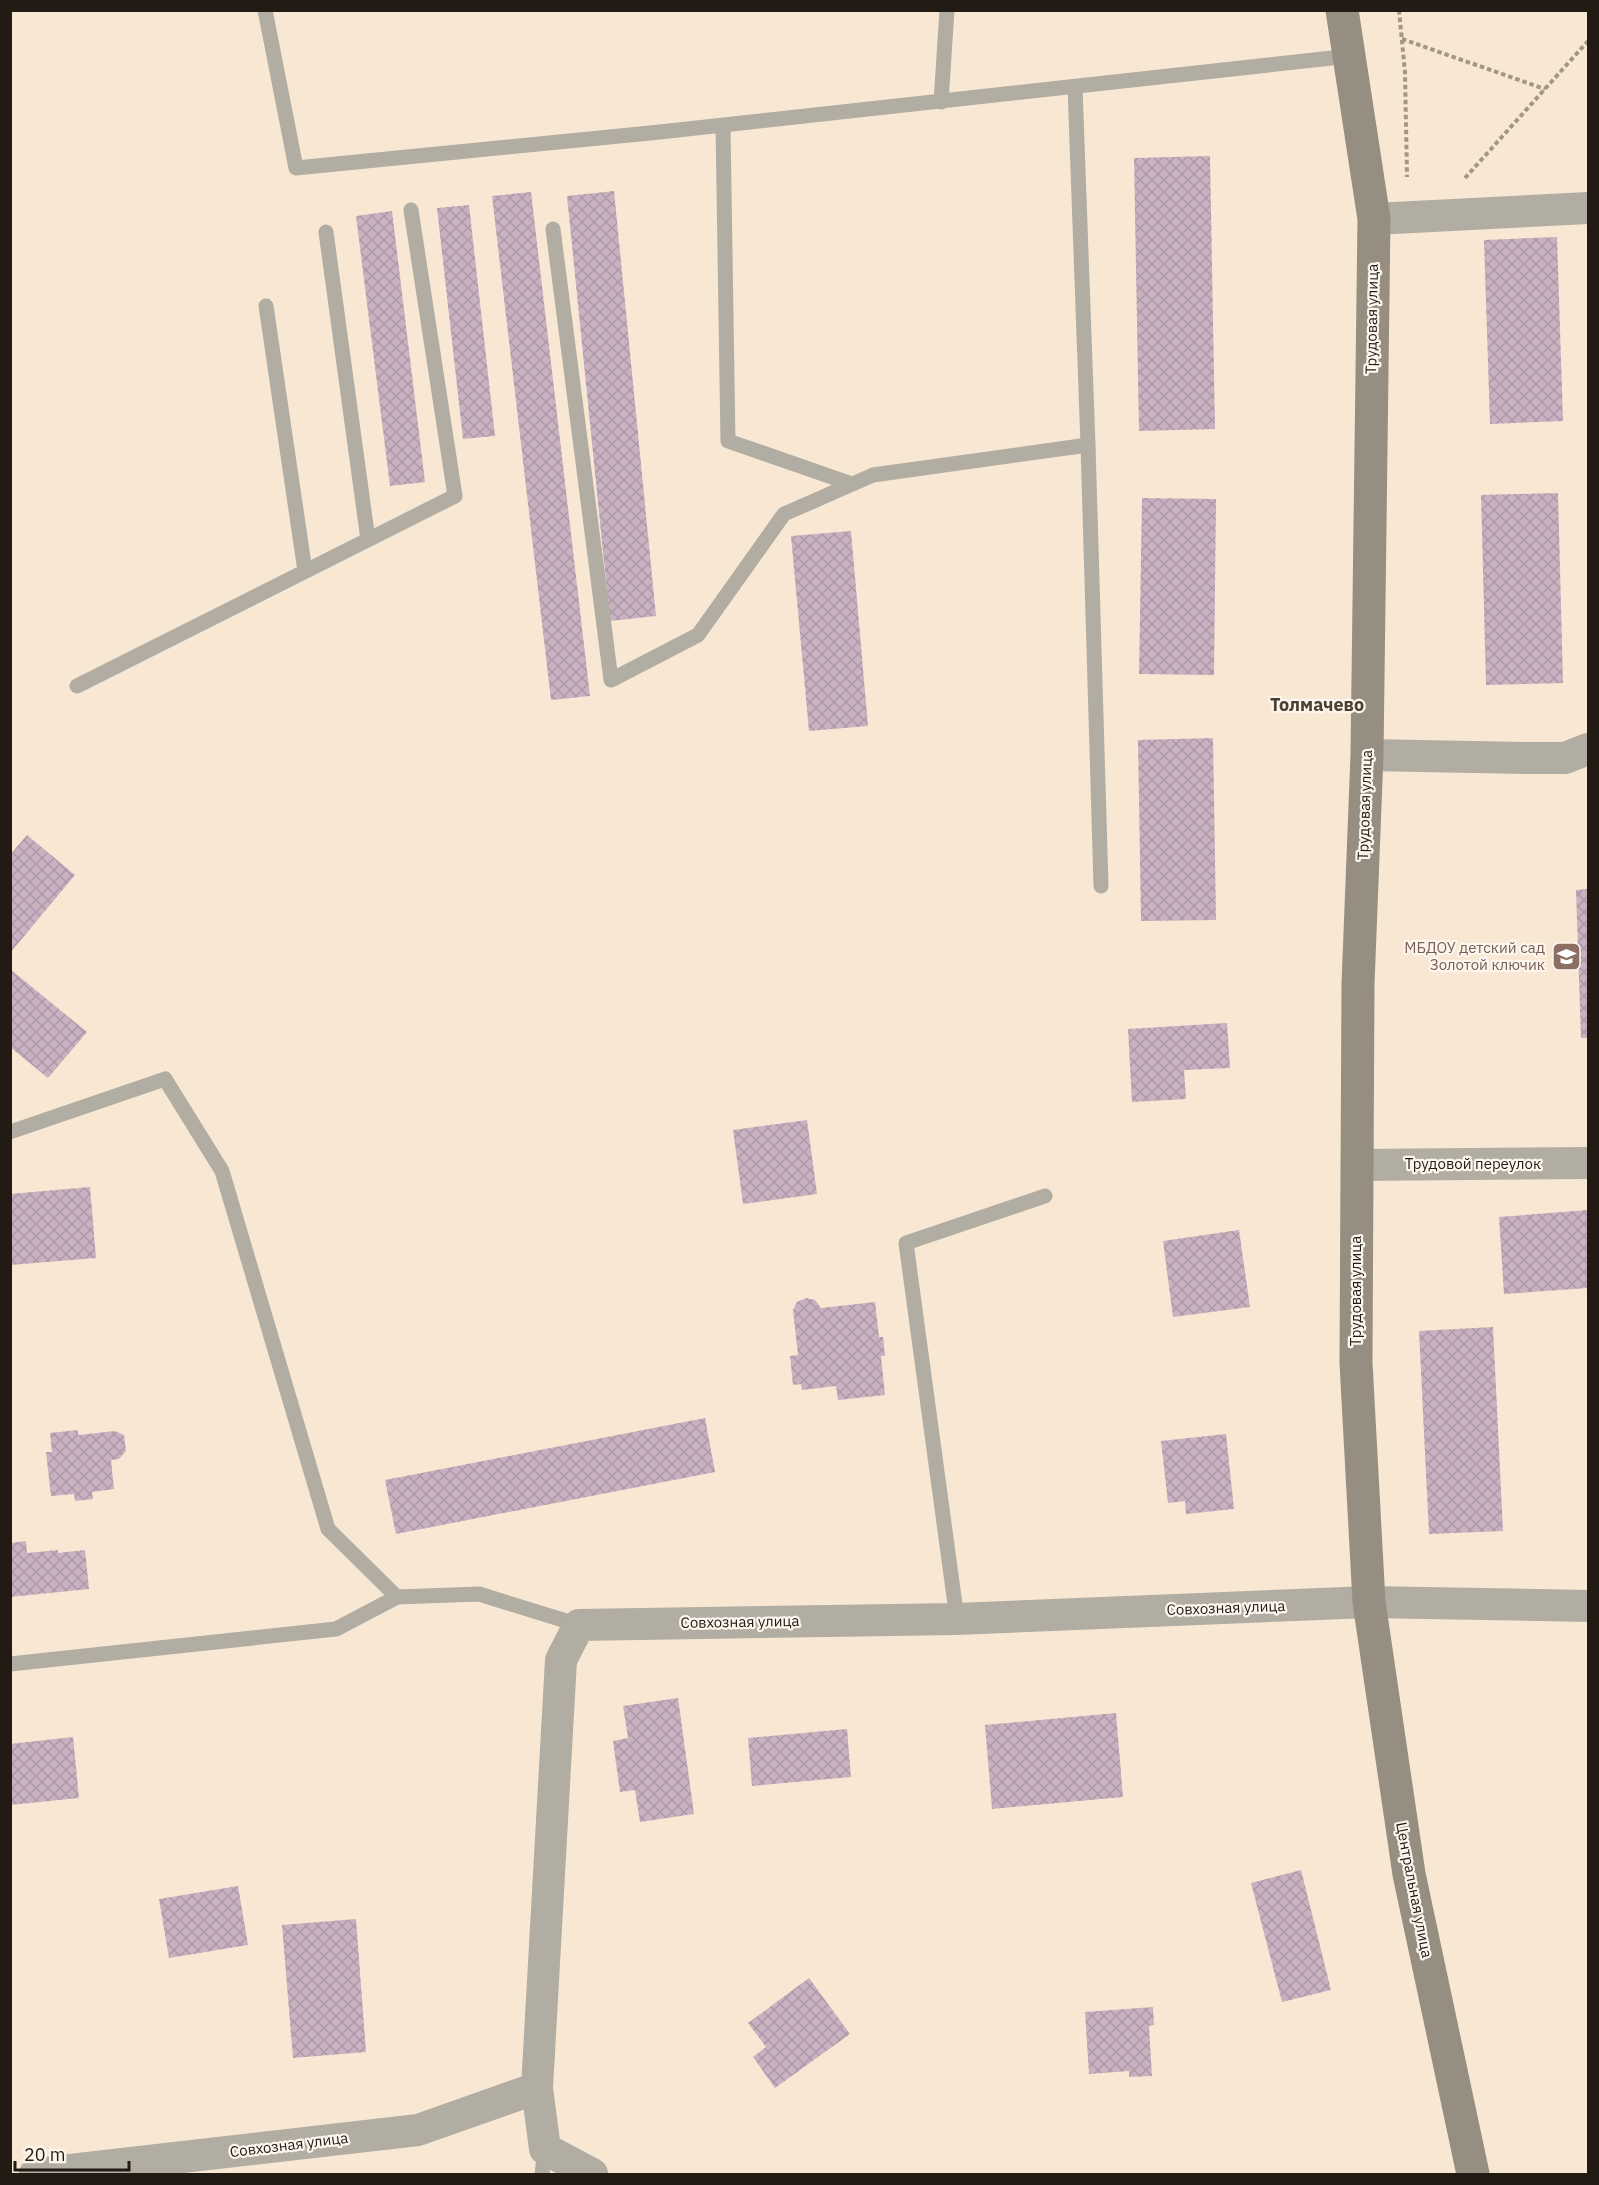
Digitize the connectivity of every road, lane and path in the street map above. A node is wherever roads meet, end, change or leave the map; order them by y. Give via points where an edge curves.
1 (265, 10) edge
2 (947, 10) edge
3 (1342, 10) edge
4 (1399, 10) edge
5 (1402, 39) junction
6 (1588, 41) edge
7 (1350, 56) junction
8 (1075, 87) junction
9 (1545, 89) junction
10 (941, 102) junction
11 (723, 126) junction
12 (1588, 208) edge
13 (411, 210) dead end
14 (1419, 217) junction
15 (1374, 219) junction
16 (553, 229) dead end
17 (326, 232) dead end
18 (266, 306) dead end
19 (1088, 445) junction
20 (852, 484) junction
21 (368, 540) junction
22 (305, 571) junction
23 (77, 686) dead end
24 (1588, 749) edge
25 (1367, 754) junction
26 (1101, 886) dead end
27 (10, 1132) edge
28 (1588, 1163) edge
29 (1357, 1165) junction
30 (1045, 1196) dead end
31 (397, 1597) junction
32 (1369, 1602) junction
33 (1588, 1606) edge
34 (957, 1619) junction
35 (579, 1624) junction
36 (10, 1664) edge
37 (537, 2088) junction
38 (543, 2162) edge
39 (35, 2175) edge
40 (592, 2175) edge
41 (1473, 2175) edge

1 - 11 lane via 296,168
2 - 10 lane
3 - 7 street, Трудовая улица
4 - 5 path
5 - 9 path
5 - 14 path
6 - 9 path
7 - 8 lane
7 - 15 street, Трудовая улица
8 - 10 lane
8 - 19 lane
9 - 14 path
10 - 11 lane
11 - 20 lane via 728,441
12 - 14 street
13 - 21 lane via 455,496
14 - 15 street
15 - 25 street, Трудовая улица
16 - 20 lane via 611,681 698,635 784,514
17 - 21 lane
18 - 22 lane
19 - 20 lane via 873,475
19 - 26 lane
21 - 22 lane
22 - 23 lane
24 - 25 street via 1565,758 1528,759
25 - 29 street, Трудовая улица via 1358,984
27 - 31 lane via 165,1079 222,1171 328,1529
28 - 29 street, Трудовой переулок
29 - 32 street, Трудовая улица via 1356,1363
30 - 34 lane via 906,1242
31 - 35 lane via 479,1594
31 - 36 lane via 336,1629
32 - 33 street
32 - 34 street, Совхозная улица
32 - 41 street, Центральная улица via 1409,1874
34 - 35 street, Совхозная улица
35 - 37 street via 561,1660
37 - 38 street
37 - 39 street, Совхозная улица via 418,2130
38 - 40 street

